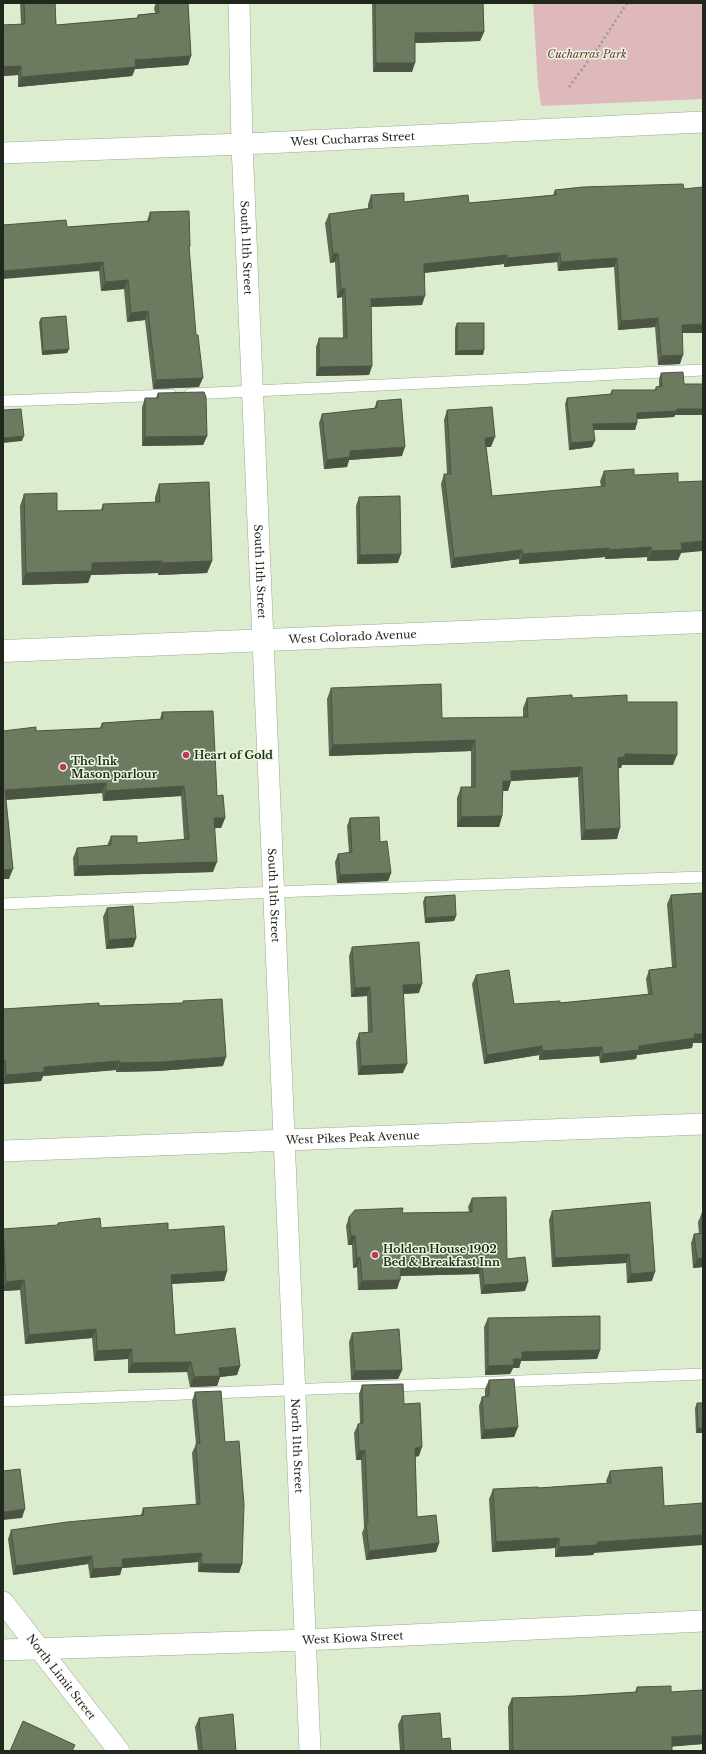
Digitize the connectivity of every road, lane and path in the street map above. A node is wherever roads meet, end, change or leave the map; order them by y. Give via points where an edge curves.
1 (239, 3) edge
2 (627, 3) edge
3 (569, 87) dead end
4 (703, 122) edge
5 (242, 144) junction
6 (3, 153) edge
7 (703, 370) edge
8 (252, 392) junction
9 (3, 401) edge
10 (703, 622) edge
11 (262, 640) junction
12 (3, 651) edge
13 (703, 877) edge
14 (274, 892) junction
15 (3, 904) edge
16 (703, 1124) edge
17 (284, 1140) junction
18 (3, 1151) edge
19 (703, 1374) edge
20 (296, 1391) junction
21 (3, 1401) edge
22 (3, 1602) edge
23 (703, 1620) edge
24 (305, 1640) junction
25 (39, 1649) junction
26 (3, 1650) edge
27 (119, 1751) edge
28 (310, 1751) edge

1 - 5 street, South 11th Street
2 - 3 path
4 - 5 street, West Cucharras Street
5 - 6 street, West Cucharras Street
5 - 8 street, South 11th Street
7 - 8 lane
8 - 9 lane
8 - 11 street, South 11th Street
10 - 11 main road, West Colorado Avenue
11 - 12 main road, West Colorado Avenue
11 - 14 street, South 11th Street
13 - 14 lane
14 - 15 lane
14 - 17 street, South 11th Street
16 - 17 street, West Pikes Peak Avenue
17 - 18 street, West Pikes Peak Avenue
17 - 20 street, North 11th Street
19 - 20 lane
20 - 21 lane
20 - 24 street, North 11th Street
22 - 25 street, North Limit Street
23 - 24 street, West Kiowa Street
24 - 25 street, West Kiowa Street
24 - 28 street, North 11th Street
25 - 26 street, West Kiowa Street
25 - 27 street, North Limit Street

